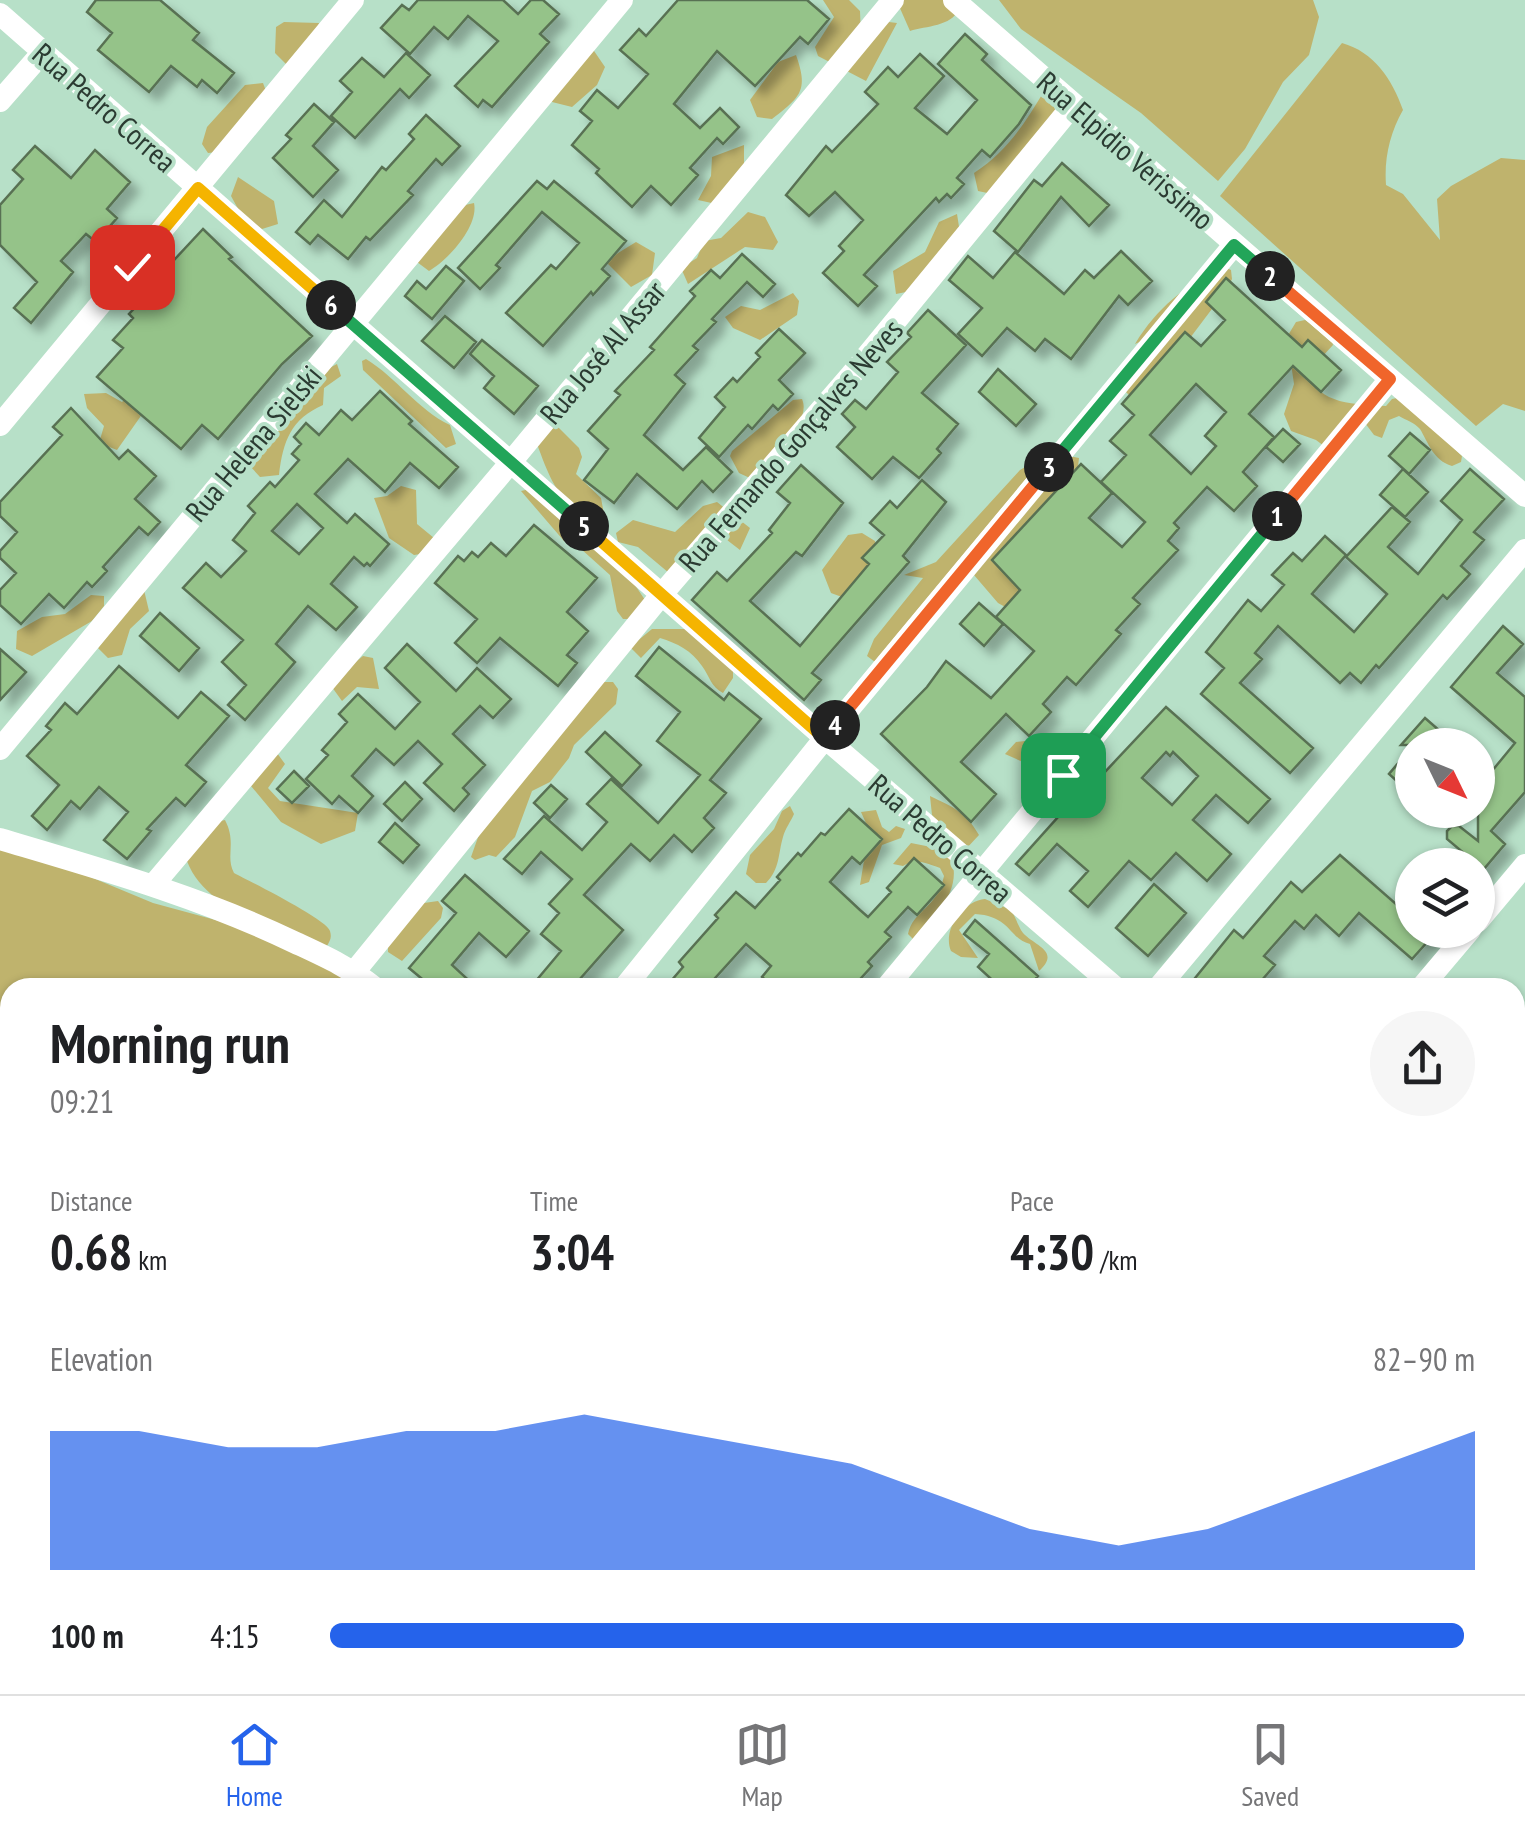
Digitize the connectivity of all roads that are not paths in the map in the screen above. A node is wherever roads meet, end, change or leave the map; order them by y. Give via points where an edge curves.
1 (352, 0) edge
2 (622, 0) edge
3 (893, 0) edge
4 (954, 0) edge
5 (0, 14) edge
6 (42, 53) junction
7 (0, 101) edge
8 (1073, 104) junction
9 (198, 188) junction
10 (1234, 245) junction
11 (352, 324) junction
12 (1390, 379) junction
13 (0, 425) edge
14 (511, 462) junction
15 (1525, 496) edge
16 (1525, 550) edge
17 (662, 594) junction
18 (824, 738) junction
19 (0, 749) edge
20 (0, 839) edge
21 (1525, 865) edge
22 (981, 874) junction
23 (154, 884) junction
24 (1495, 901) edge
25 (1455, 948) edge
26 (355, 972) junction
27 (362, 978) edge
28 (632, 978) edge
29 (894, 978) edge
30 (1104, 978) edge
31 (1166, 978) edge
32 (1430, 978) edge

1 - 9 street
2 - 11 street, Rua Helena Sielski
3 - 14 street, Rua José Al Assar
4 - 8 street, Rua Elpidio Verissimo
5 - 6 street, Rua Pedro Correa
6 - 7 street
6 - 9 street, Rua Pedro Correa
8 - 10 street, Rua Elpidio Verissimo
8 - 17 street, Rua Fernando Gonçalves Neves
9 - 11 street, Rua Pedro Correa
9 - 13 street
10 - 12 street, Rua Elpidio Verissimo
10 - 18 street
11 - 14 street, Rua Pedro Correa
11 - 19 street, Rua Helena Sielski
12 - 15 street, Rua Elpidio Verissimo
12 - 22 street
14 - 17 street, Rua Pedro Correa
14 - 23 street, Rua José Al Assar
16 - 31 street
17 - 18 street, Rua Pedro Correa
17 - 26 street, Rua Fernando Gonçalves Neves
18 - 22 street, Rua Pedro Correa
18 - 28 street
20 - 23 street
21 - 24 street
22 - 29 street
22 - 30 street, Rua Pedro Correa
23 - 26 street
25 - 32 street
26 - 27 street

